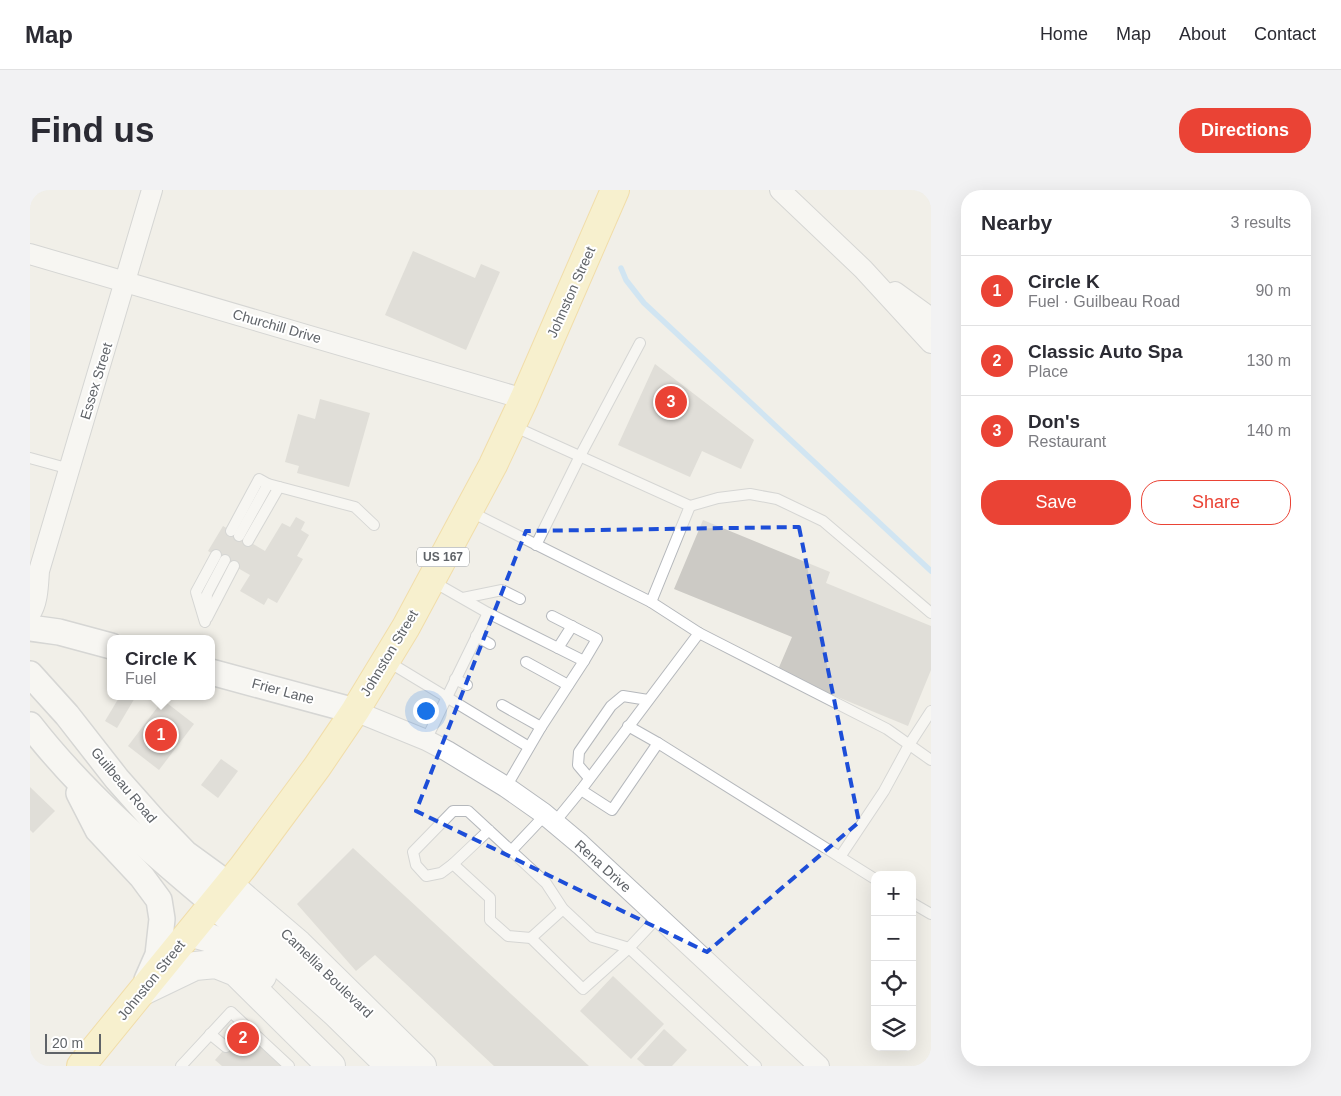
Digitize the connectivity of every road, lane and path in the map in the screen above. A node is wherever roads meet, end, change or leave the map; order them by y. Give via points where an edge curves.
1 (152, 190) edge
2 (615, 190) edge
3 (780, 190) edge
4 (30, 254) edge
5 (863, 269) junction
6 (125, 282) junction
7 (931, 318) edge
8 (640, 343) dead end
9 (931, 343) edge
10 (524, 399) junction
11 (512, 425) junction
12 (580, 456) junction
13 (30, 458) edge
14 (70, 469) junction
15 (273, 485) junction
16 (690, 506) junction
17 (468, 511) junction
18 (374, 525) dead end
19 (536, 545) junction
20 (36, 565) edge
21 (431, 580) junction
22 (207, 595) junction
23 (463, 598) junction
24 (520, 599) dead end
25 (651, 602) junction
26 (488, 613) junction
27 (931, 613) edge
28 (30, 614) edge
29 (552, 616) dead end
30 (572, 626) junction
31 (30, 628) edge
32 (699, 633) junction
33 (476, 636) junction
34 (490, 644) dead end
35 (107, 645) edge
36 (558, 648) junction
37 (386, 660) junction
38 (584, 661) junction
39 (526, 662) dead end
40 (215, 673) edge
41 (30, 674) edge
42 (455, 679) junction
43 (467, 685) dead end
44 (568, 685) junction
45 (446, 698) junction
46 (648, 700) junction
47 (502, 705) dead end
48 (355, 711) junction
49 (931, 711) edge
50 (30, 725) edge
51 (628, 726) junction
52 (541, 727) junction
53 (426, 740) junction
54 (658, 743) junction
55 (909, 745) junction
56 (530, 747) junction
57 (931, 760) edge
58 (67, 771) junction
59 (589, 778) junction
60 (506, 787) junction
61 (581, 790) junction
62 (550, 819) junction
63 (489, 830) junction
64 (511, 851) junction
65 (840, 857) junction
66 (453, 864) junction
67 (871, 876) edge
68 (221, 894) junction
69 (916, 905) edge
70 (563, 909) junction
71 (931, 914) edge
72 (658, 917) junction
73 (190, 933) junction
74 (531, 938) junction
75 (629, 948) junction
76 (143, 991) junction
77 (210, 1034) junction
78 (226, 1047) dead end
79 (80, 1066) edge
80 (181, 1066) edge
81 (290, 1066) edge
82 (331, 1066) edge
83 (351, 1066) edge
84 (390, 1066) edge
85 (422, 1066) edge
86 (756, 1066) edge
87 (819, 1066) edge

1 - 6 street, Essex Street
2 - 10 main road, Johnston Street / US 167
3 - 5 street
4 - 6 street, Churchill Drive
5 - 7 street
5 - 9 street
6 - 10 street, Churchill Drive
6 - 14 street, Essex Street
8 - 12 lane
10 - 11 main road, Johnston Street / US 167
11 - 12 lane
11 - 17 main road, Johnston Street / US 167
12 - 16 lane
12 - 19 lane
13 - 14 lane
14 - 20 street, Essex Street
15 - 15 lane via 239,536 259,480
15 - 18 lane via 355,507
16 - 25 lane
16 - 27 lane via 750,494 777,499 823,521
17 - 19 lane
17 - 21 main road, Johnston Street / US 167
19 - 25 lane
20 - 28 street, Essex Street via 37,593
21 - 23 lane
21 - 37 main road, Johnston Street / US 167
22 - 22 lane via 206,622
22 - 22 lane via 225,560
23 - 24 lane via 502,590
23 - 26 lane
25 - 32 lane
26 - 33 lane
26 - 36 lane
29 - 30 lane
30 - 36 lane
30 - 38 lane via 597,639
31 - 35 street
32 - 46 lane
32 - 55 lane via 887,729
33 - 34 lane
33 - 42 lane
36 - 38 lane
37 - 45 lane
37 - 48 main road, Johnston Street / US 167
38 - 44 lane
39 - 44 lane
40 - 48 street, Frier Lane
41 - 68 street, Guilbeau Road via 156,824
42 - 43 lane
42 - 45 lane
44 - 52 lane
45 - 53 lane
45 - 56 lane
46 - 51 lane
46 - 59 lane via 623,696 611,706 579,752 578,764
47 - 52 lane
48 - 53 street, Rena Drive
48 - 68 main road, Johnston Street / US 167
49 - 55 lane
50 - 58 street, Guilbeau Road
51 - 54 lane
51 - 59 lane
52 - 56 lane
53 - 60 street, Rena Drive
54 - 61 lane via 612,810
54 - 65 lane
55 - 57 lane
55 - 65 lane via 884,791
56 - 60 lane
58 - 68 street, Guilbeau Road via 171,868
58 - 76 street via 98,830 159,900 162,919 158,955
59 - 61 lane
60 - 62 street, Rena Drive
61 - 62 lane
62 - 64 lane
62 - 72 street, Rena Drive
63 - 64 lane
63 - 66 lane
63 - 66 lane via 468,811 453,811 413,852 416,865 426,876 441,873
64 - 70 lane via 546,883
65 - 67 lane
66 - 74 lane via 490,898 490,920 508,936
68 - 73 main road, Johnston Street / US 167
68 - 84 main road, Camellia Boulevard
68 - 85 main road, Camellia Boulevard via 298,944
69 - 71 lane
70 - 74 lane
70 - 75 lane via 593,937
72 - 75 lane
72 - 87 street, Rena Drive
73 - 76 main road, Johnston Street / US 167
73 - 83 main road via 227,944 277,989
74 - 75 lane via 583,989
75 - 86 lane
76 - 79 main road, Johnston Street / US 167
76 - 82 main road via 195,966 216,964 236,972
77 - 78 lane
77 - 80 lane
77 - 81 lane via 231,1012

